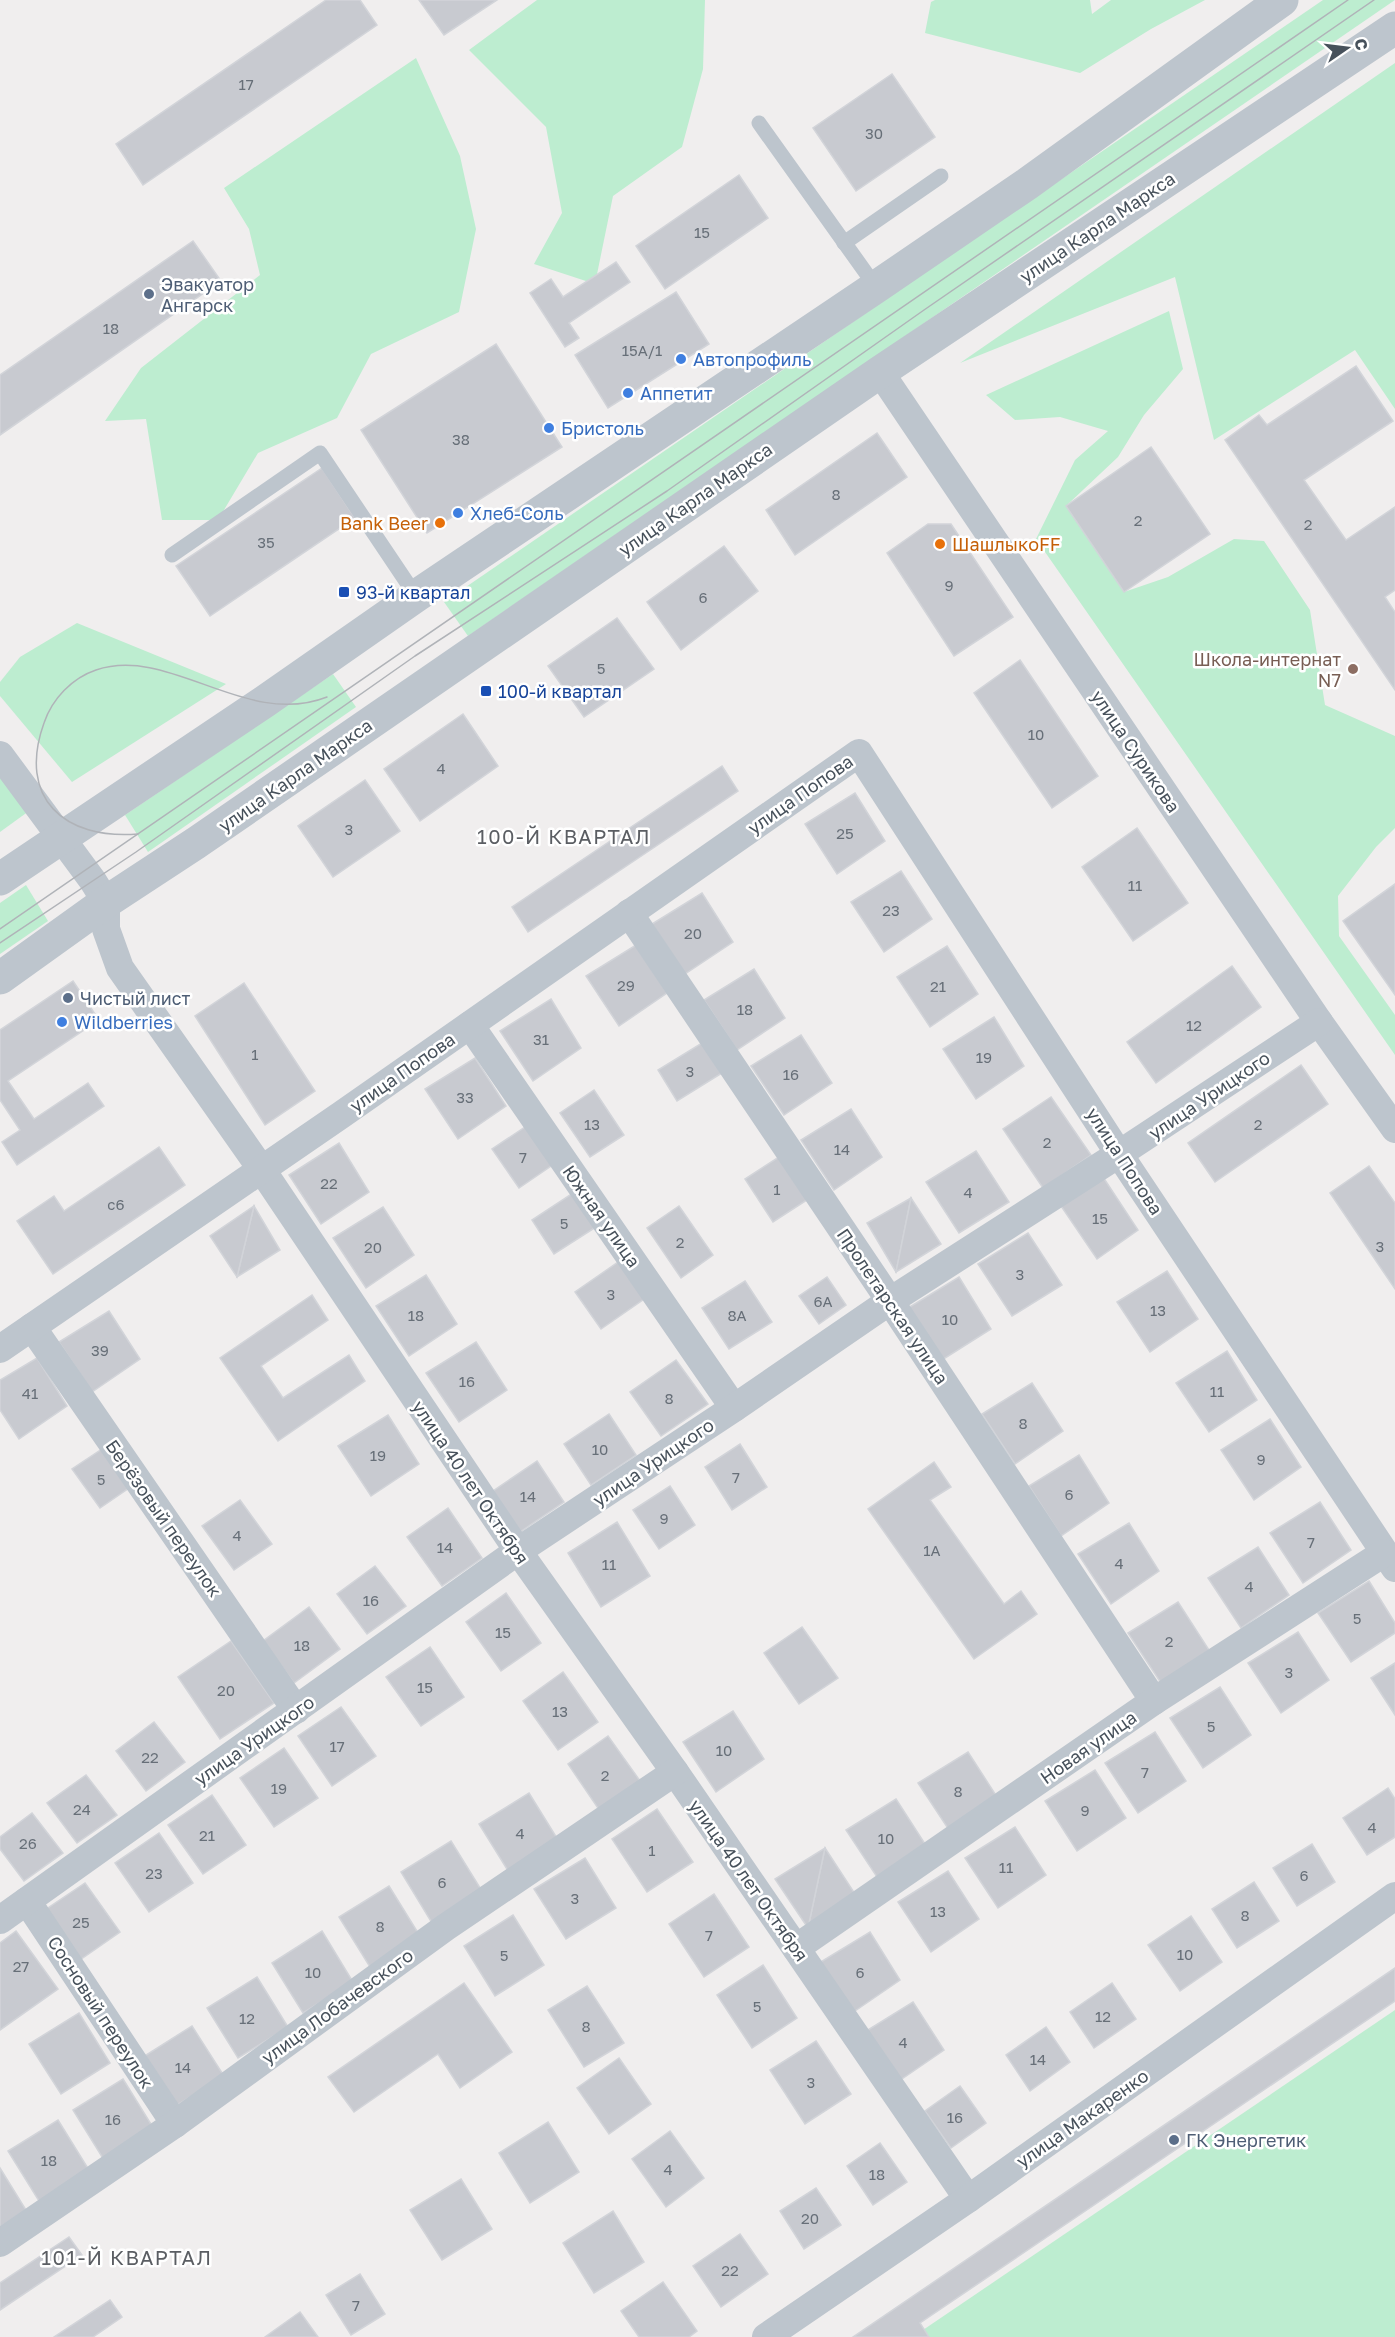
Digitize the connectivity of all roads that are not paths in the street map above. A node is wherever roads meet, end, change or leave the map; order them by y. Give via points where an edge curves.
1 (1282, 0) edge
2 (1395, 28) edge
3 (759, 123) dead end
4 (941, 176) dead end
5 (844, 243) junction
6 (876, 287) junction
7 (880, 372) junction
8 (172, 555) dead end
9 (416, 596) junction
10 (0, 755) edge
11 (61, 837) junction
12 (0, 879) edge
13 (106, 902) junction
14 (629, 913) junction
15 (0, 978) edge
16 (1319, 1022) junction
17 (470, 1025) junction
18 (1395, 1129) edge
19 (1119, 1154) junction
20 (261, 1170) junction
21 (890, 1301) junction
22 (32, 1327) junction
23 (0, 1349) edge
24 (734, 1408) junction
25 (518, 1551) junction
26 (1389, 1560) edge
27 (1154, 1701) junction
28 (296, 1710) junction
29 (675, 1772) junction
30 (1395, 1896) edge
31 (27, 1900) junction
32 (0, 1920) edge
33 (796, 1948) junction
34 (175, 2124) junction
35 (968, 2199) junction
36 (0, 2243) edge
37 (766, 2337) edge

1 - 6 street via 1027,184
2 - 7 street, улица Карла Маркса
3 - 5 lane
4 - 5 lane
5 - 6 lane
6 - 9 street
7 - 13 street, улица Карла Маркса
7 - 16 street, улица Сурикова
8 - 9 lane via 320,453
9 - 11 street
10 - 11 street
11 - 12 street
11 - 13 street
13 - 15 street, улица Карла Маркса
13 - 20 street, улица 40 лет Октября via 106,929 120,968
14 - 17 street, улица Попова
14 - 19 street, улица Попова via 859,753
14 - 21 street, Пролетарская улица
16 - 18 street, улица Сурикова
16 - 19 street, улица Урицкого
17 - 20 street, улица Попова
17 - 24 street, Южная улица
19 - 21 street, улица Урицкого
19 - 26 street, улица Попова
20 - 22 street, улица Попова
20 - 25 street, улица 40 лет Октября
21 - 24 street, улица Урицкого
21 - 27 street, Пролетарская улица
22 - 23 street, улица Попова
22 - 28 street, Берёзовый переулок
24 - 25 street, улица Урицкого
25 - 28 street, улица Урицкого
25 - 29 street, улица 40 лет Октября
26 - 27 street, Новая улица
27 - 33 street, Новая улица
28 - 31 street, улица Урицкого
29 - 33 street, улица 40 лет Октября
29 - 34 street, улица Лобачевского via 446,1927
30 - 35 street, улица Макаренко
31 - 32 street, улица Урицкого
31 - 34 street, Сосновый переулок
33 - 35 street, улица 40 лет Октября
34 - 36 street, улица Лобачевского
35 - 37 street, улица Макаренко

